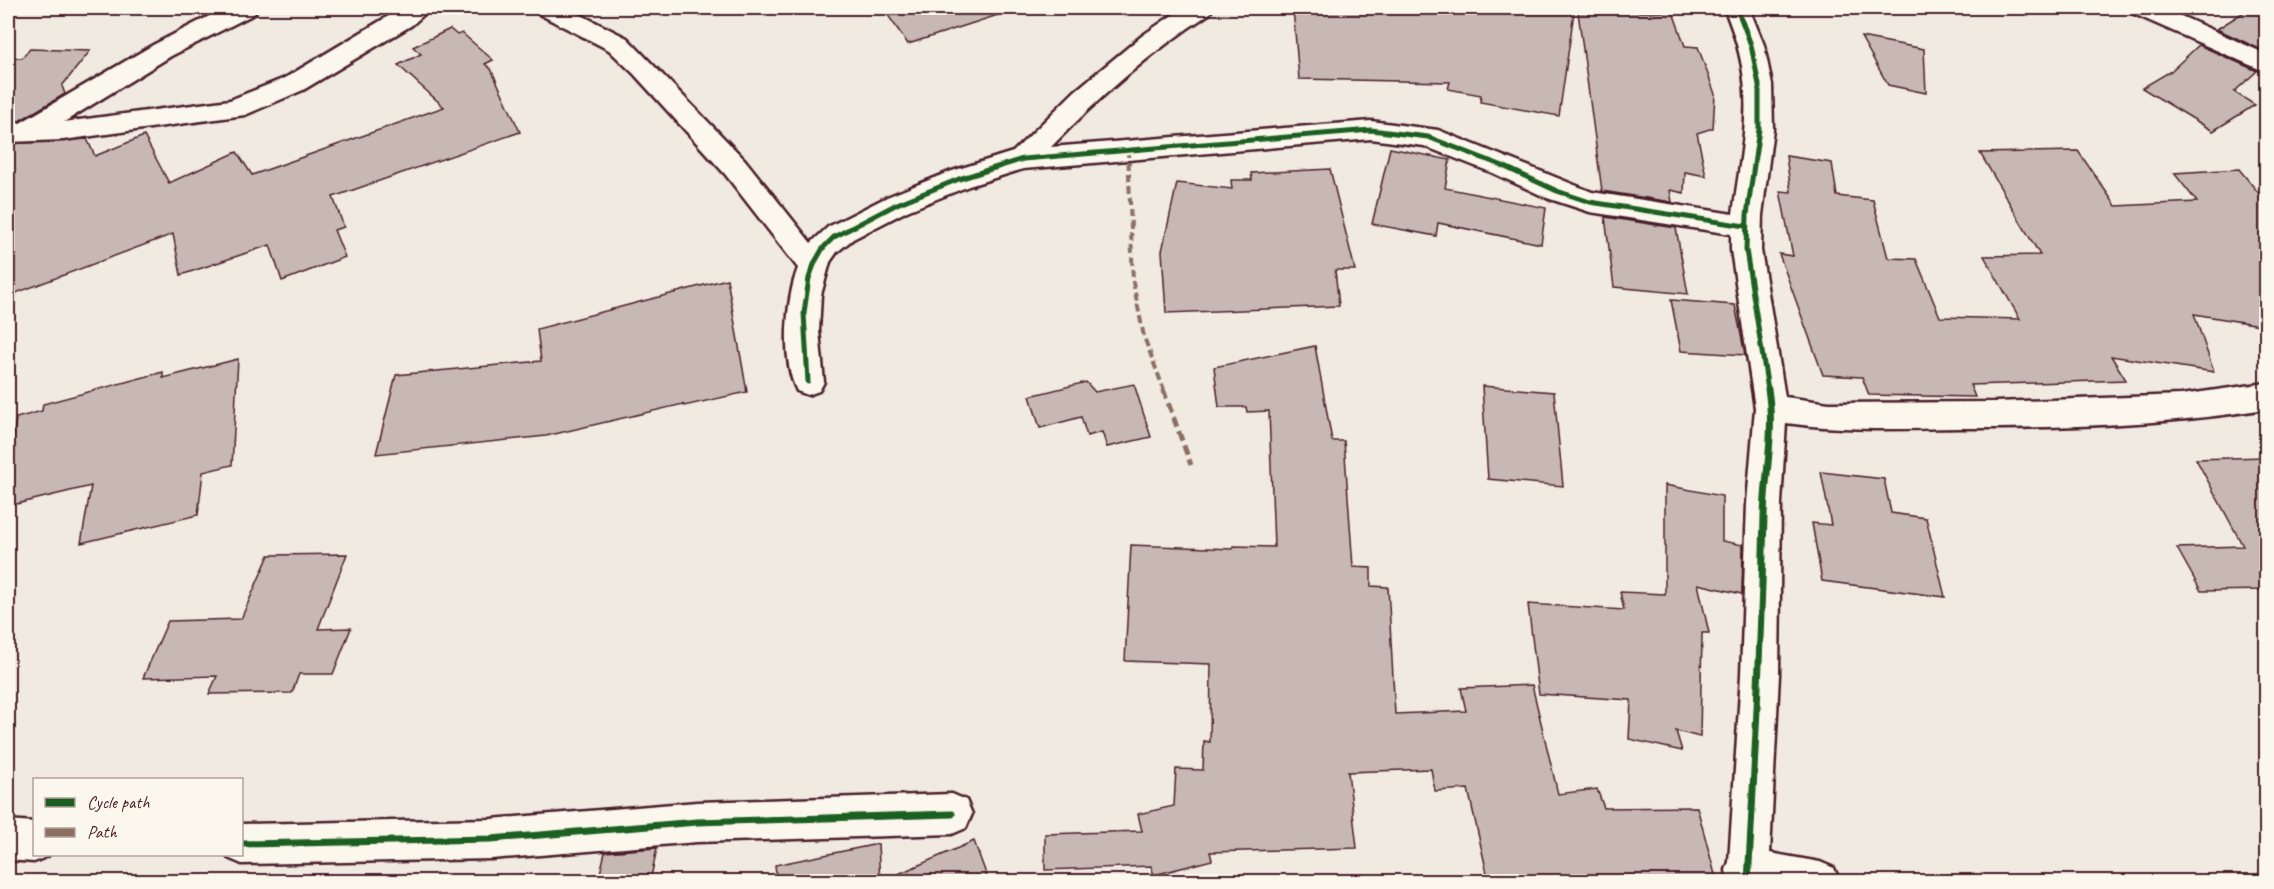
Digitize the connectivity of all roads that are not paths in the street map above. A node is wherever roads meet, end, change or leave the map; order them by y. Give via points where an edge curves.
1 (245, 8) edge
2 (418, 8) edge
3 (548, 8) edge
4 (1200, 8) edge
5 (1737, 8) edge
6 (2143, 8) edge
7 (2266, 64) edge
8 (16, 133) edge
9 (1023, 159) junction
10 (1745, 226) junction
11 (813, 266) junction
12 (808, 382) dead end
13 (2266, 396) edge
14 (1771, 408) junction
15 (952, 814) dead end
16 (8, 840) edge
17 (33, 842) edge
18 (243, 844) edge
19 (1747, 876) edge
20 (1820, 882) edge

1 - 8 street via 213,22
2 - 8 street via 294,84 235,109 63,131
3 - 11 street via 618,44 643,68 735,167
4 - 9 street via 1144,46 1065,114
5 - 10 street via 1756,64 1761,110
6 - 7 street
9 - 10 street via 1332,132 1400,132 1428,137 1590,202
9 - 11 street via 977,172 886,208 835,237
10 - 14 street
11 - 12 street via 803,316 802,344
13 - 14 street via 2181,408 1996,416 1829,416
14 - 19 street
15 - 18 street via 697,822 491,839
16 - 17 street
19 - 20 street

